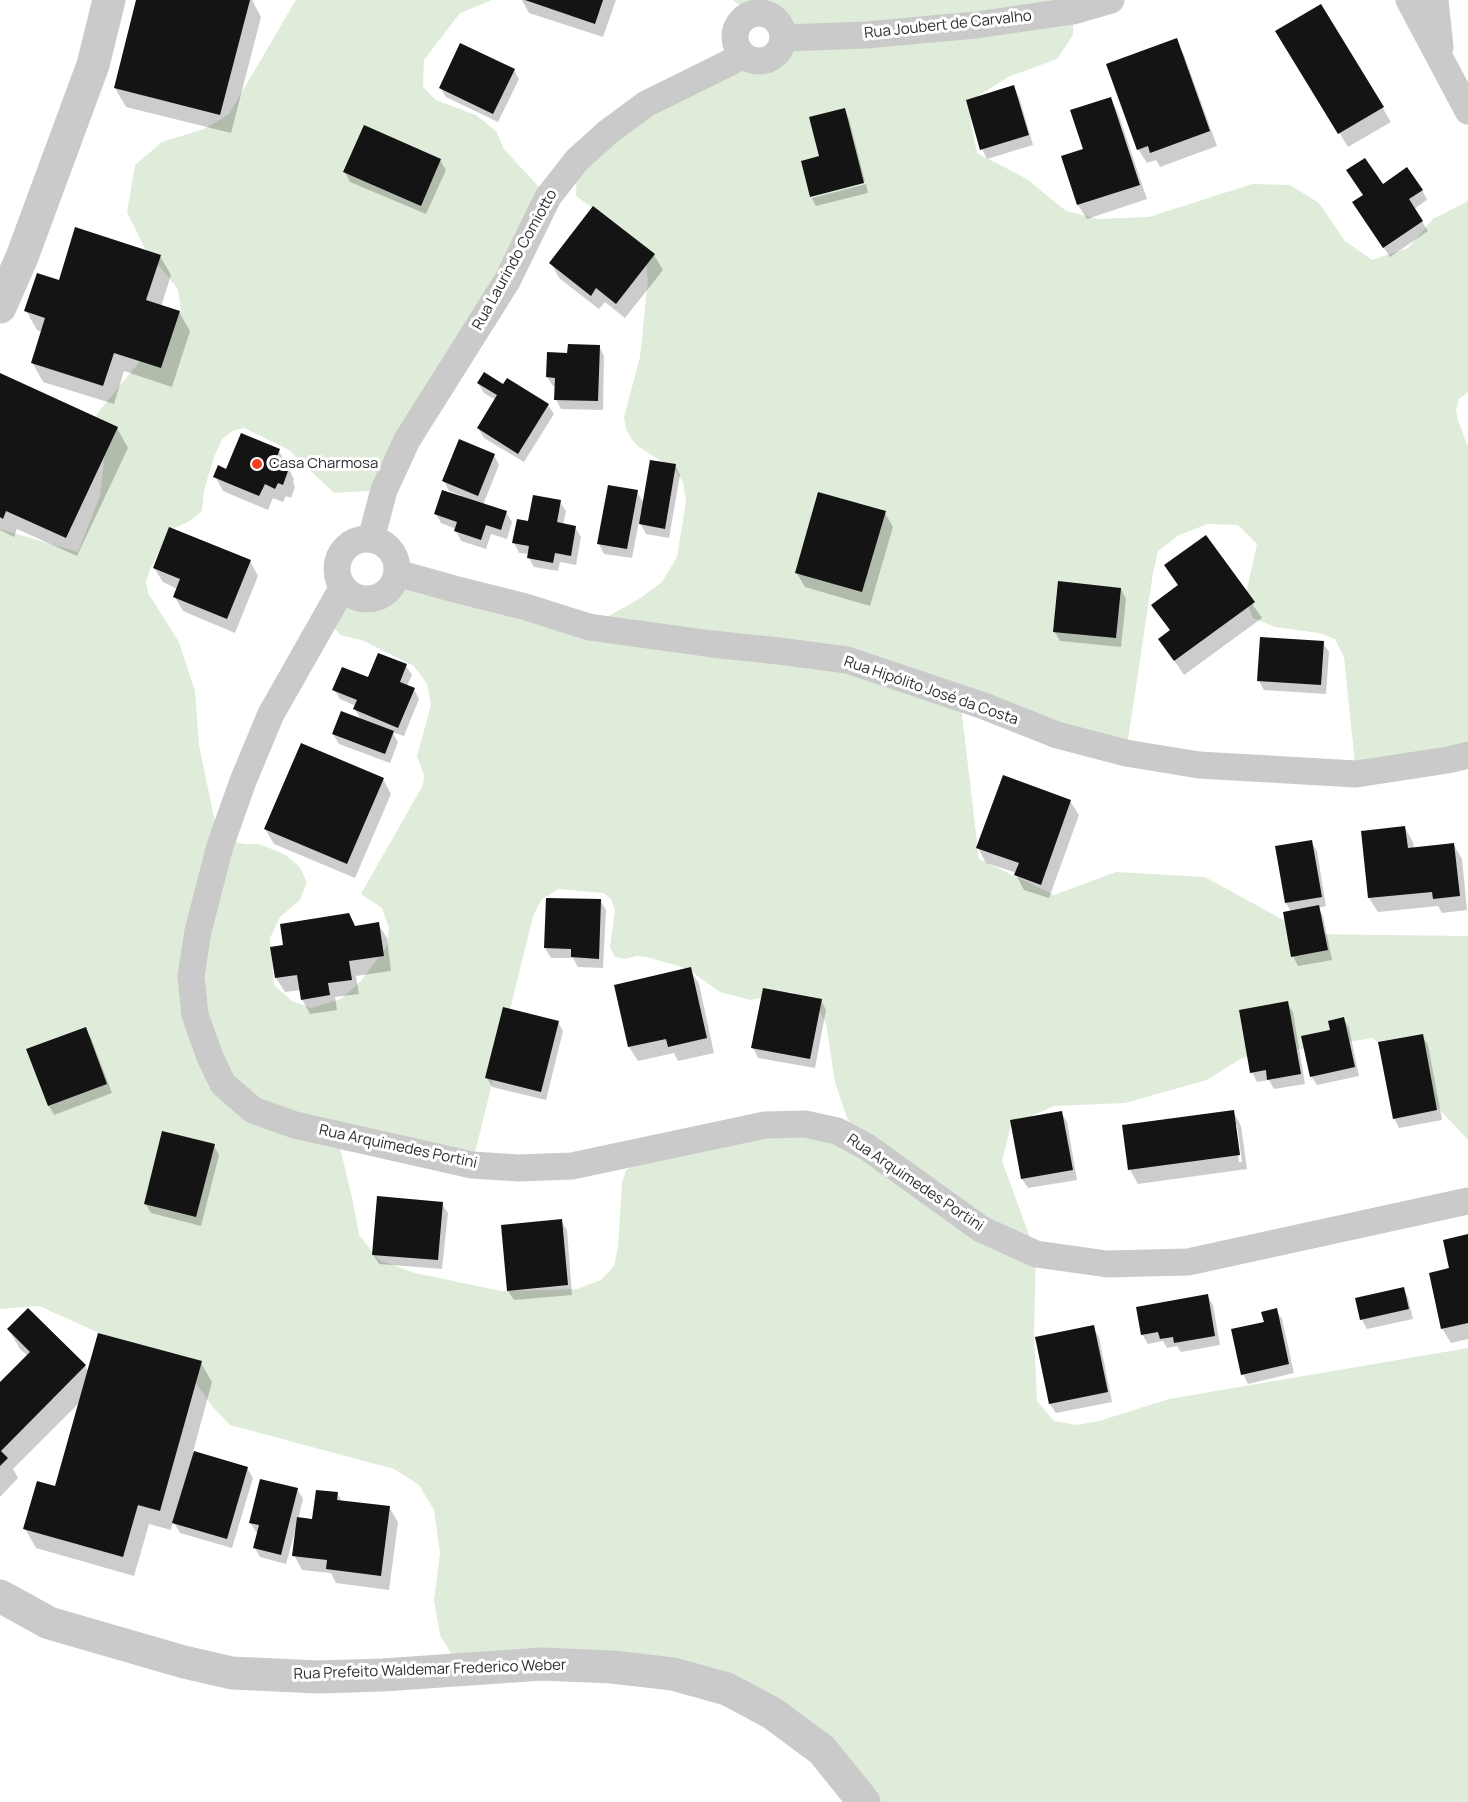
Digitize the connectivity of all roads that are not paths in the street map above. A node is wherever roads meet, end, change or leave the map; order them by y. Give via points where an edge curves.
1 (109, 0) edge
2 (1111, 0) edge
3 (1408, 0) edge
4 (1435, 0) edge
5 (754, 6) edge
6 (784, 38) junction
7 (743, 56) junction
8 (1442, 60) junction
9 (1468, 111) edge
10 (0, 307) edge
11 (371, 539) junction
12 (397, 573) junction
13 (343, 587) junction
14 (1468, 755) edge
15 (1468, 1201) edge
16 (0, 1596) edge
17 (864, 1802) edge

1 - 10 street via 93,65
2 - 6 street, Rua Joubert de Carvalho via 1074,10 976,25
3 - 8 street
4 - 8 street
5 - 6 street via 775,18
5 - 7 street via 737,26 734,36
6 - 7 street via 774,57 753,61
7 - 11 street, Rua Laurindo Comiotto via 646,104 577,160 548,197 507,281 407,440 384,490
8 - 9 street
11 - 12 street via 391,551
11 - 13 street via 359,540 341,554 337,565
12 - 13 street via 393,584 375,598 351,595
12 - 14 street, Rua Hipólito José da Costa via 526,606 589,627 847,660 1057,735 1126,753 1200,765 1356,774
13 - 15 street, Rua Arquimedes Portini via 271,714 220,846 198,931 191,976 195,1015 223,1084 253,1110 295,1125 472,1165 519,1168 572,1166 765,1125 805,1124 837,1131 867,1147 981,1230 1036,1254 1107,1264 1188,1262
16 - 17 street, Rua Prefeito Waldemar Frederico Weber via 49,1623 232,1673 318,1677 542,1664 673,1674 727,1689 772,1713 822,1750

